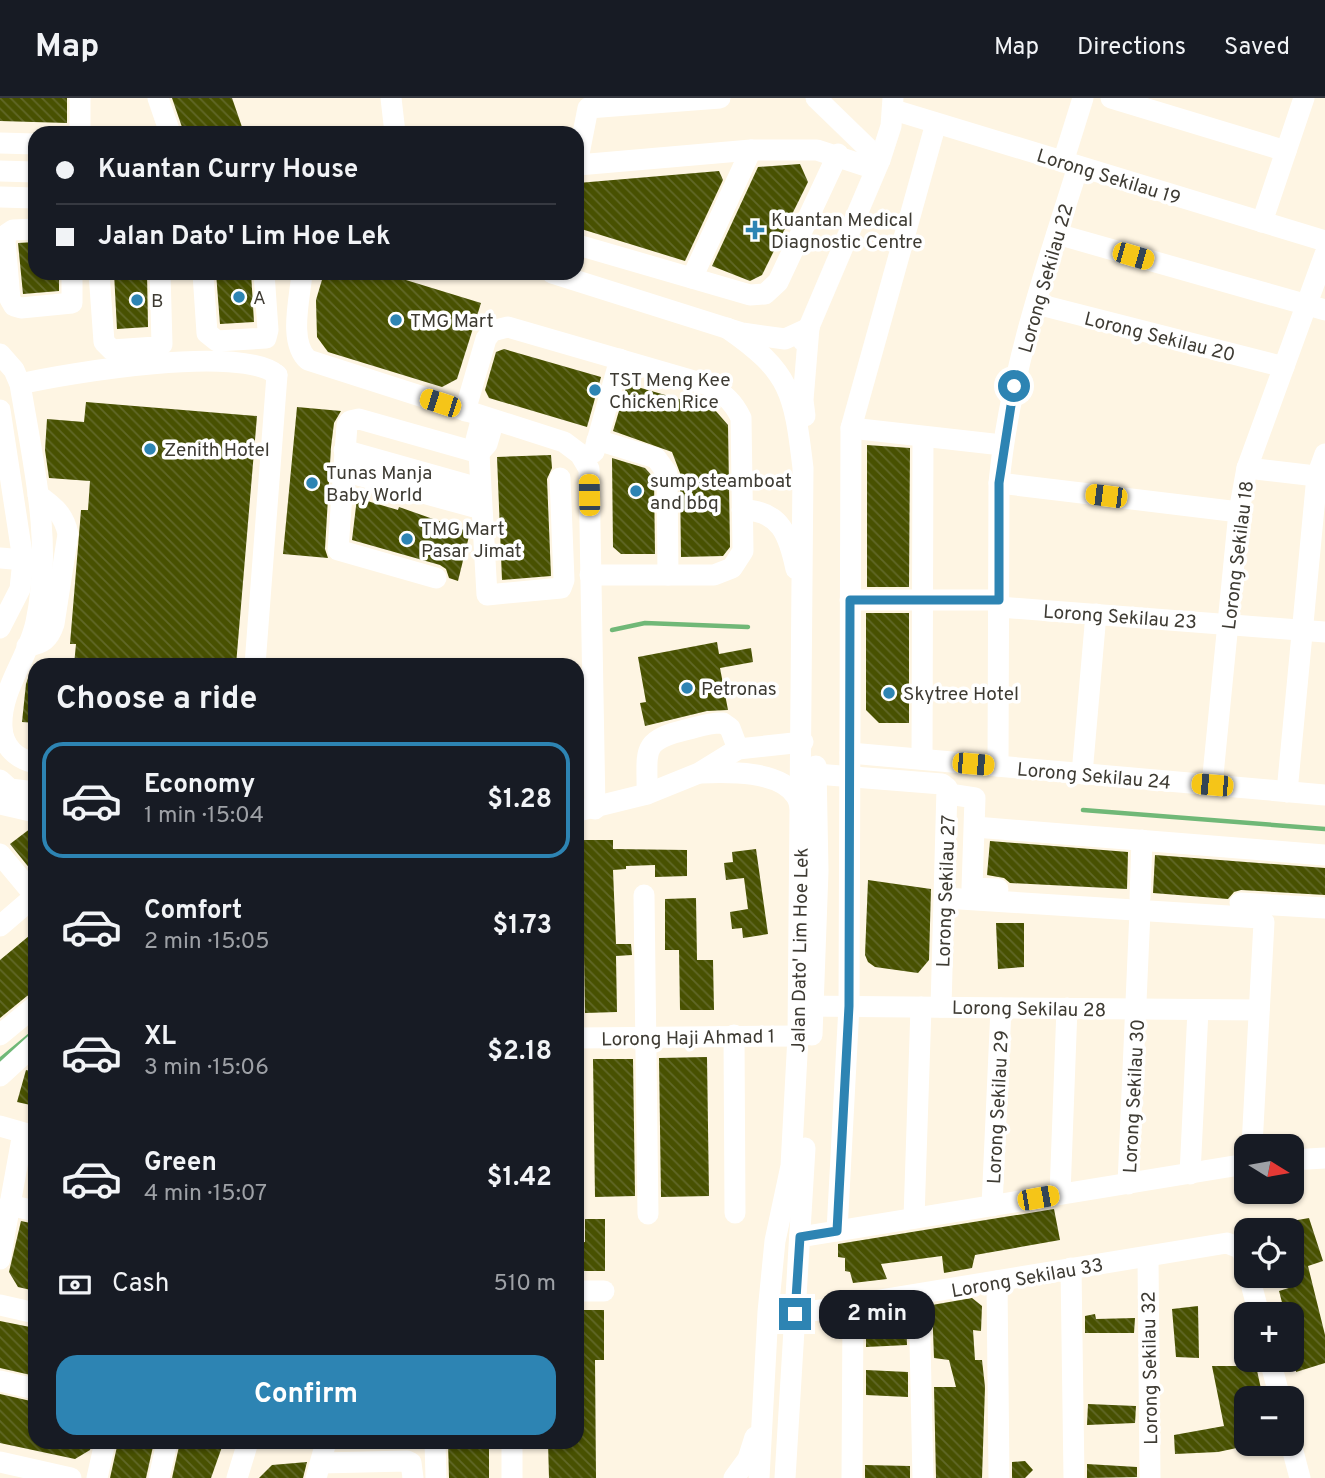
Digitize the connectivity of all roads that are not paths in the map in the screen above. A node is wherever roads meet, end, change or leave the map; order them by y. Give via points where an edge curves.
1 (80, 98) edge
2 (158, 98) edge
3 (391, 98) edge
4 (720, 98) edge
5 (816, 98) edge
6 (1083, 98) edge
7 (1111, 98) edge
8 (1304, 98) edge
9 (588, 103) edge
10 (893, 104) edge
11 (936, 124) junction
12 (80, 126) edge
13 (168, 126) edge
14 (394, 126) edge
15 (584, 126) edge
16 (0, 143) edge
17 (28, 144) edge
18 (751, 150) junction
19 (1286, 151) junction
20 (838, 154) junction
21 (584, 164) edge
22 (1071, 164) junction
23 (877, 165) junction
24 (0, 171) edge
25 (28, 172) edge
26 (1262, 222) junction
27 (28, 229) edge
28 (1057, 233) junction
29 (1325, 241) edge
30 (584, 247) edge
31 (1325, 254) edge
32 (692, 278) junction
33 (72, 280) edge
34 (100, 280) edge
35 (160, 280) edge
36 (203, 280) edge
37 (264, 280) edge
38 (301, 280) edge
39 (574, 280) edge
40 (1037, 304) junction
41 (1316, 307) edge
42 (809, 328) junction
43 (735, 330) junction
44 (0, 354) edge
45 (301, 354) junction
46 (620, 359) junction
47 (1284, 367) junction
48 (787, 372) junction
49 (277, 374) junction
50 (20, 384) junction
51 (803, 400) junction
52 (0, 412) edge
53 (480, 416) junction
54 (797, 421) junction
55 (851, 428) junction
56 (923, 437) junction
57 (597, 440) junction
58 (481, 445) junction
59 (1002, 445) junction
60 (1325, 454) edge
61 (344, 460) junction
62 (1247, 468) junction
63 (589, 469) junction
64 (1321, 477) edge
65 (560, 478) dead end
66 (999, 483) junction
67 (38, 495) junction
68 (480, 499) junction
69 (742, 510) junction
70 (1239, 512) junction
71 (0, 558) edge
72 (33, 561) junction
73 (590, 575) junction
74 (668, 575) junction
75 (436, 578) dead end
76 (20, 588) edge
77 (850, 600) junction
78 (922, 600) junction
79 (999, 603) junction
80 (1096, 614) junction
81 (1228, 624) junction
82 (0, 628) edge
83 (1302, 630) junction
84 (1325, 632) edge
85 (27, 646) junction
86 (803, 654) junction
87 (256, 658) edge
88 (803, 742) junction
89 (738, 749) junction
90 (850, 753) junction
91 (922, 759) junction
92 (28, 761) edge
93 (998, 766) junction
94 (699, 773) junction
95 (1082, 774) junction
96 (816, 775) junction
97 (852, 777) junction
98 (0, 780) edge
99 (1212, 785) junction
100 (28, 791) edge
101 (1287, 792) junction
102 (647, 794) junction
103 (949, 794) junction
104 (1325, 796) edge
105 (0, 804) edge
106 (28, 810) edge
107 (587, 810) edge
108 (801, 812) junction
109 (975, 827) junction
110 (1142, 840) junction
111 (0, 854) edge
112 (1325, 855) edge
113 (28, 888) edge
114 (644, 895) dead end
115 (945, 898) junction
116 (28, 902) edge
117 (1140, 904) junction
118 (1325, 908) edge
119 (0, 926) edge
120 (806, 1006) junction
121 (849, 1006) junction
122 (931, 1007) junction
123 (1001, 1008) junction
124 (1067, 1009) junction
125 (1137, 1009) junction
126 (1198, 1010) junction
127 (1259, 1010) junction
128 (28, 1012) edge
129 (0, 1035) edge
130 (734, 1035) junction
131 (798, 1036) junction
132 (646, 1037) junction
133 (584, 1038) edge
134 (28, 1054) edge
135 (0, 1076) edge
136 (0, 1126) edge
137 (28, 1134) edge
138 (1253, 1134) edge
139 (28, 1138) edge
140 (1325, 1158) edge
141 (1304, 1159) edge
142 (1234, 1166) edge
143 (1190, 1174) junction
144 (1128, 1184) junction
145 (1060, 1194) junction
146 (9, 1205) junction
147 (992, 1206) junction
148 (28, 1209) edge
149 (736, 1213) dead end
150 (648, 1214) dead end
151 (914, 1218) junction
152 (837, 1231) junction
153 (800, 1237) junction
154 (1234, 1246) edge
155 (1148, 1258) junction
156 (0, 1259) edge
157 (1071, 1268) junction
158 (997, 1281) junction
159 (584, 1291) edge
160 (604, 1291) dead end
161 (919, 1296) junction
162 (0, 1305) edge
163 (853, 1306) junction
164 (28, 1311) edge
165 (795, 1314) junction
166 (0, 1381) edge
167 (28, 1387) edge
168 (760, 1416) junction
169 (103, 1449) edge
170 (165, 1449) edge
171 (245, 1449) edge
172 (435, 1449) edge
173 (512, 1449) edge
174 (1294, 1456) edge
175 (321, 1461) edge
176 (0, 1462) edge
177 (787, 1475) edge
178 (71, 1478) edge
179 (97, 1478) edge
180 (159, 1478) edge
181 (237, 1478) edge
182 (413, 1478) edge
183 (436, 1478) edge
184 (513, 1478) edge
185 (734, 1478) edge
186 (759, 1478) edge
187 (852, 1478) edge
188 (923, 1478) edge
189 (999, 1478) edge
190 (1074, 1478) edge
191 (1150, 1478) edge
192 (1300, 1478) edge

1 - 12 street
2 - 13 street
3 - 14 street
4 - 9 street
5 - 23 street
6 - 22 street, Lorong Sekilau 22
7 - 19 street
8 - 19 street
9 - 15 street
10 - 11 street, Lorong Sekilau 19
10 - 23 street
11 - 22 street, Lorong Sekilau 19
11 - 55 street
16 - 17 street
18 - 20 street via 817,149
18 - 21 street
18 - 32 street
19 - 26 street
20 - 23 street
20 - 32 street via 771,290 750,295
22 - 26 street, Lorong Sekilau 19
22 - 28 street, Lorong Sekilau 22
23 - 42 street
24 - 25 street
26 - 29 street, Lorong Sekilau 19
27 - 33 street via 7,233 5,241 14,306 72,303
28 - 40 street, Lorong Sekilau 22
28 - 41 street
30 - 32 street
31 - 41 street, Lorong Sekilau 18
34 - 35 street via 104,342 112,349 162,344
36 - 37 street via 207,333 217,341 266,338
38 - 45 street via 297,329
39 - 43 street
40 - 47 street, Lorong Sekilau 20
40 - 59 street, Lorong Sekilau 22
41 - 47 street, Lorong Sekilau 18
42 - 43 street via 785,339
42 - 48 street
42 - 51 street
43 - 48 street via 781,357
43 - 54 street, Jalan Dato' Lim Hoe Lek via 778,385
44 - 50 street via 15,370
45 - 49 street via 292,370
45 - 53 street via 313,363
46 - 53 street via 499,328 486,339
46 - 57 street
46 - 69 street via 708,385 736,407 741,418
47 - 62 street, Lorong Sekilau 18
48 - 51 street
48 - 54 street, Jalan Dato' Lim Hoe Lek
49 - 50 street via 264,365 246,362 173,362
49 - 87 street
50 - 67 street
51 - 96 street, Jalan Dato' Lim Hoe Lek via 811,453
52 - 72 street
53 - 58 street
53 - 63 street via 564,442 580,454
54 - 86 street, Jalan Dato' Lim Hoe Lek via 803,468
55 - 56 street
55 - 77 street
56 - 59 street
56 - 78 street
57 - 63 street
57 - 74 street via 656,458 667,473
58 - 61 street via 354,419 347,425
58 - 68 street
59 - 66 street, Lorong Sekilau 22
60 - 64 street
61 - 68 street
61 - 75 street via 338,550
62 - 64 street
62 - 70 street, Lorong Sekilau 18
63 - 73 street
64 - 83 street
65 - 68 street via 561,589 488,595
66 - 70 street
66 - 79 street, Lorong Sekilau 22
67 - 72 street via 43,522
67 - 85 street via 58,510 68,534 50,636 39,645
69 - 74 street via 743,551 732,568 714,575
69 - 86 street via 767,513 785,533 796,571
70 - 81 street, Lorong Sekilau 18
71 - 72 street
72 - 76 street
73 - 74 street
73 - 107 street
76 - 82 street
76 - 85 street via 36,624
77 - 78 street, Lorong Sekilau 23
77 - 90 street
78 - 79 street, Lorong Sekilau 23
78 - 91 street
79 - 80 street, Lorong Sekilau 23
79 - 93 street, Lorong Sekilau 22
80 - 81 street, Lorong Sekilau 23
80 - 95 street
81 - 83 street, Lorong Sekilau 23
81 - 99 street, Lorong Sekilau 18
83 - 84 street, Lorong Sekilau 23
83 - 101 street
85 - 92 street via 7,698 2,726 9,748
86 - 88 street, Jalan Dato' Lim Hoe Lek
88 - 89 street
88 - 108 street, Jalan Dato' Lim Hoe Lek
89 - 94 street
89 - 102 street via 730,728 723,723 660,736 648,754
90 - 91 street, Lorong Sekilau 24
90 - 97 street
91 - 93 street, Lorong Sekilau 24
93 - 95 street, Lorong Sekilau 24
94 - 102 street
94 - 108 street via 762,776 796,796
95 - 99 street, Lorong Sekilau 24
96 - 97 street, Lorong Sekilau 27
96 - 120 street, Jalan Dato' Lim Hoe Lek via 818,871
97 - 103 street, Lorong Sekilau 27 via 942,784
97 - 121 street
98 - 100 street via 10,789
99 - 101 street, Lorong Sekilau 24
101 - 104 street, Lorong Sekilau 24
102 - 107 street
103 - 109 street via 975,798
103 - 115 street, Lorong Sekilau 27
105 - 106 street
108 - 120 street, Jalan Dato' Lim Hoe Lek
109 - 110 street
109 - 117 street via 972,888
110 - 112 street
110 - 117 street, Lorong Sekilau 30
111 - 113 street
114 - 132 street
115 - 117 street
115 - 122 street, Lorong Sekilau 27
116 - 119 street
117 - 118 street
117 - 125 street, Lorong Sekilau 30
117 - 127 street via 1260,918 1264,922
120 - 121 street, Lorong Sekilau 28
120 - 131 street, Jalan Dato' Lim Hoe Lek
120 - 153 street, Jalan Dato' Lim Hoe Lek
121 - 122 street, Lorong Sekilau 28
121 - 152 street
122 - 123 street, Lorong Sekilau 28
122 - 151 street, Lorong Sekilau 27
123 - 124 street, Lorong Sekilau 28
123 - 147 street, Lorong Sekilau 29
124 - 125 street, Lorong Sekilau 28
124 - 145 street
125 - 126 street, Lorong Sekilau 28
125 - 144 street, Lorong Sekilau 30
126 - 127 street, Lorong Sekilau 28
126 - 143 street
127 - 138 street
128 - 129 street
130 - 131 street, Lorong Haji Ahmad 1
130 - 132 street, Lorong Haji Ahmad 1
130 - 149 street
131 - 168 street, Jalan Dato' Lim Hoe Lek via 790,1166 775,1241
132 - 133 street, Lorong Haji Ahmad 1
132 - 150 street
134 - 135 street
136 - 137 street
139 - 146 street
140 - 141 street
142 - 143 street
143 - 144 street
144 - 145 street
145 - 147 street
146 - 148 street
146 - 156 street
147 - 151 street
151 - 152 street
152 - 153 street
153 - 165 street, Jalan Dato' Lim Hoe Lek
154 - 155 street, Lorong Sekilau 33 via 1227,1243
155 - 157 street, Lorong Sekilau 33
155 - 191 street, Lorong Sekilau 32
157 - 158 street, Lorong Sekilau 33
157 - 190 street
158 - 161 street, Lorong Sekilau 33
158 - 189 street
159 - 160 street
161 - 163 street, Lorong Sekilau 33
161 - 188 street
162 - 164 street
163 - 165 street, Lorong Sekilau 33
163 - 187 street
165 - 177 street, Jalan Dato' Lim Hoe Lek
166 - 167 street
168 - 185 street via 752,1449
168 - 186 street, Jalan Dato' Lim Hoe Lek
169 - 179 street
170 - 180 street
171 - 181 street
172 - 183 street
173 - 184 street
174 - 192 street
175 - 182 street via 407,1461
176 - 178 street

